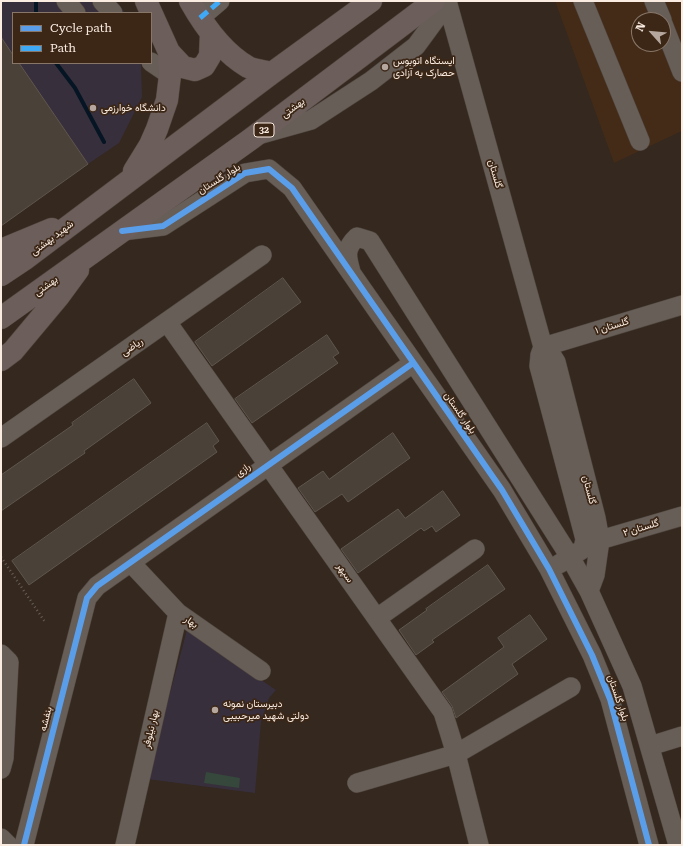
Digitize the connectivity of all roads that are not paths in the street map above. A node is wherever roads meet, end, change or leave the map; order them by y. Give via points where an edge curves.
1 (66, 1) edge
2 (102, 1) edge
3 (146, 1) edge
4 (220, 1) edge
5 (383, 1) edge
6 (434, 1) edge
7 (442, 1) edge
8 (447, 1) edge
9 (583, 1) edge
10 (654, 1) edge
11 (358, 5) edge
12 (75, 12) edge
13 (112, 12) edge
14 (149, 12) edge
15 (659, 12) edge
16 (200, 17) edge
17 (152, 25) edge
18 (671, 44) edge
19 (311, 45) junction
20 (160, 57) edge
21 (682, 72) edge
22 (272, 73) junction
23 (258, 135) junction
24 (640, 141) dead end
25 (128, 181) junction
26 (79, 218) junction
27 (122, 231) junction
28 (1, 250) edge
29 (90, 253) junction
30 (262, 256) dead end
31 (1, 275) edge
32 (352, 275) junction
33 (682, 305) edge
34 (1, 318) edge
35 (167, 322) junction
36 (543, 347) junction
37 (1, 360) edge
38 (413, 363) junction
39 (1, 438) edge
40 (268, 464) junction
41 (682, 516) edge
42 (600, 540) junction
43 (475, 549) dead end
44 (570, 557) junction
45 (131, 563) junction
46 (549, 569) junction
47 (589, 591) junction
48 (87, 598) joint
49 (178, 613) junction
50 (377, 618) junction
51 (1, 654) edge
52 (262, 671) dead end
53 (571, 687) dead end
54 (682, 736) edge
55 (650, 746) junction
56 (456, 754) junction
57 (1, 769) edge
58 (357, 783) dead end
59 (1, 838) edge
60 (8, 845) edge
61 (24, 845) edge
62 (125, 845) edge
63 (479, 845) edge
64 (649, 845) edge
65 (678, 845) edge

1 - 12 street
2 - 13 street
3 - 14 main road
4 - 16 street
5 - 19 street
6 - 23 main road, بهشتی / 32
7 - 23 street via 438,16 416,46 371,81 311,120
8 - 36 street, گلستان
9 - 24 street
10 - 15 street
11 - 19 main road
16 - 20 main road via 210,56 204,66 195,70
16 - 22 main road via 228,53 249,67
17 - 20 main road
18 - 21 street
19 - 22 main road
20 - 25 main road via 170,75 167,100 150,145
22 - 25 main road
23 - 27 main road, بهشتی / 32
25 - 26 main road
26 - 28 main road
26 - 31 main road, شهید بهشتی
27 - 29 main road, بهشتی / 32
27 - 32 street, بلوار گلستان via 163,226 245,173 269,169 292,188
29 - 34 main road, بهشتى / 32
29 - 37 main road via 59,296 13,351
30 - 35 street, ریاضی
32 - 38 street, بلوار گلستان
32 - 44 street, بلوار گلستان via 347,254 350,243 357,236 370,241
33 - 36 street, گلستان ۱
35 - 39 street, ریاضی
35 - 40 street, سپهر
36 - 42 street, گلستان via 556,362
36 - 44 street, گلستان via 539,366 585,539 583,548
38 - 40 street, رازی
38 - 46 street, بلوار گلستان via 502,490
40 - 45 street, رازی
40 - 50 street, سپهر
41 - 42 street, گلستان ۲
42 - 47 street, گلستان via 595,575
43 - 50 street
44 - 46 street, گلستان
44 - 47 street, بلوار گلستان
45 - 48 street, رازی via 97,586
45 - 49 street, بهار
46 - 64 street, بلوار گلستان via 610,699
47 - 55 street, بلوار گلستان via 632,686
48 - 61 street, بنفشه
49 - 52 street, بهار
49 - 62 street, بهار نیلوفر
50 - 56 street, سپهر via 443,712
51 - 57 street via 9,662 4,758
53 - 56 street
54 - 55 street
55 - 65 street, بلوار گلستان
56 - 58 street
56 - 63 street, سپهر
59 - 60 street

